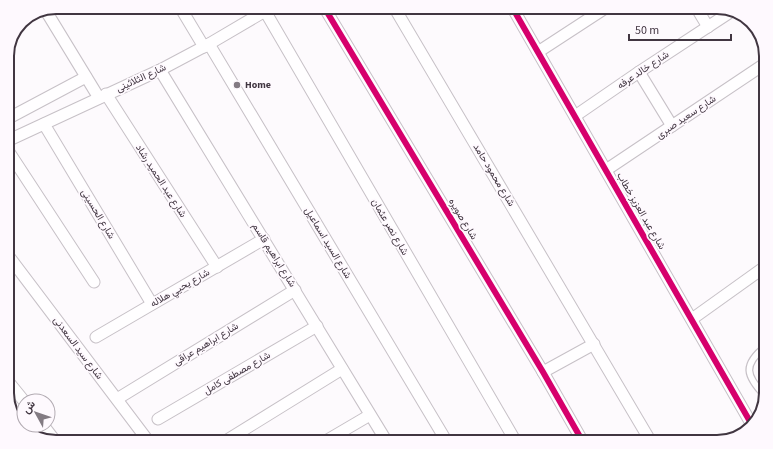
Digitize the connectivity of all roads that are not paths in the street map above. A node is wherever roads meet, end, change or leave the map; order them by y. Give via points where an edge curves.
1 (185, 14) edge
2 (259, 14) edge
3 (271, 14) edge
4 (328, 14) edge
5 (398, 14) edge
6 (516, 14) edge
7 (596, 14) edge
8 (700, 14) edge
9 (48, 15) edge
10 (726, 15) edge
11 (708, 26) junction
12 (206, 45) junction
13 (538, 52) junction
14 (759, 68) edge
15 (160, 70) junction
16 (639, 72) junction
17 (86, 77) junction
18 (102, 96) junction
19 (14, 115) edge
20 (575, 116) junction
21 (44, 124) junction
22 (672, 126) junction
23 (14, 139) edge
24 (14, 161) edge
25 (606, 170) junction
26 (264, 239) junction
27 (14, 263) edge
28 (217, 267) junction
29 (759, 271) edge
30 (94, 282) dead end
31 (295, 290) junction
32 (152, 304) junction
33 (692, 319) junction
34 (317, 326) junction
35 (96, 337) dead end
36 (594, 344) junction
37 (759, 352) edge
38 (342, 369) junction
39 (543, 372) junction
40 (759, 389) edge
41 (117, 399) junction
42 (370, 415) junction
43 (158, 419) dead end
44 (749, 420) edge
45 (144, 435) edge
46 (235, 435) edge
47 (336, 435) edge
48 (383, 435) edge
49 (443, 435) edge
50 (512, 435) edge
51 (579, 435) edge
52 (647, 435) edge

1 - 12 street, شارع السيد اسماعيل
2 - 12 street, شارع الثلاثينى
3 - 50 street, شارع نصر عثمان
4 - 39 street, شارع صويره
5 - 36 street, شارع محمود حامد
6 - 13 street, شارع عبد العزيز خطاب
7 - 13 street
8 - 11 street
9 - 17 street, شارع عبد الحميد رشاد
10 - 11 street, شارع خالد عرفه
11 - 16 street, شارع خالد عرفه
12 - 15 street, شارع الثلاثينى
12 - 49 street, شارع السيد اسماعيل
13 - 20 street, شارع عبد العزيز خطاب
14 - 22 street, شارع سعيد صبرى
15 - 18 street, شارع الثلاثينى
15 - 26 street, شارع ابراهيم قاسم
16 - 20 street, شارع خالد عرفه
16 - 22 street
17 - 18 street, شارع عبد الحميد رشاد
17 - 19 street
18 - 21 street, شارع الثلاثينى
18 - 28 street, شارع عبد الحميد رشاد
20 - 25 street, شارع عبد العزيز خطاب
21 - 23 street, شارع الثلاثينى
21 - 32 street, شارع الحسينى
22 - 25 street, شارع سعيد صبرى
24 - 30 street
25 - 33 street, شارع عبد العزيز خطاب
26 - 28 street, شارع يحيي هلاله
26 - 31 street, شارع ابراهيم قاسم
27 - 41 street, شارع سيد السعدنى
28 - 32 street, شارع يحيي هلاله
29 - 33 street
31 - 34 street, شارع ابراهيم قاسم
31 - 41 street, شارع ابراهيم عراقى
32 - 35 street, شارع يحيي هلاله
33 - 44 street, شارع عبد العزيز خطاب
34 - 38 street, شارع ابراهيم قاسم
34 - 43 street, شارع مصطفى كامل
36 - 39 street
36 - 52 street, شارع محمود حامد
37 - 40 lane via 751,361 750,372 752,381
38 - 42 street, شارع ابراهيم قاسم
38 - 46 street
39 - 51 street, شارع صويره
41 - 45 street, شارع سيد السعدنى
42 - 47 street
42 - 48 street, شارع ابراهيم قاسم

